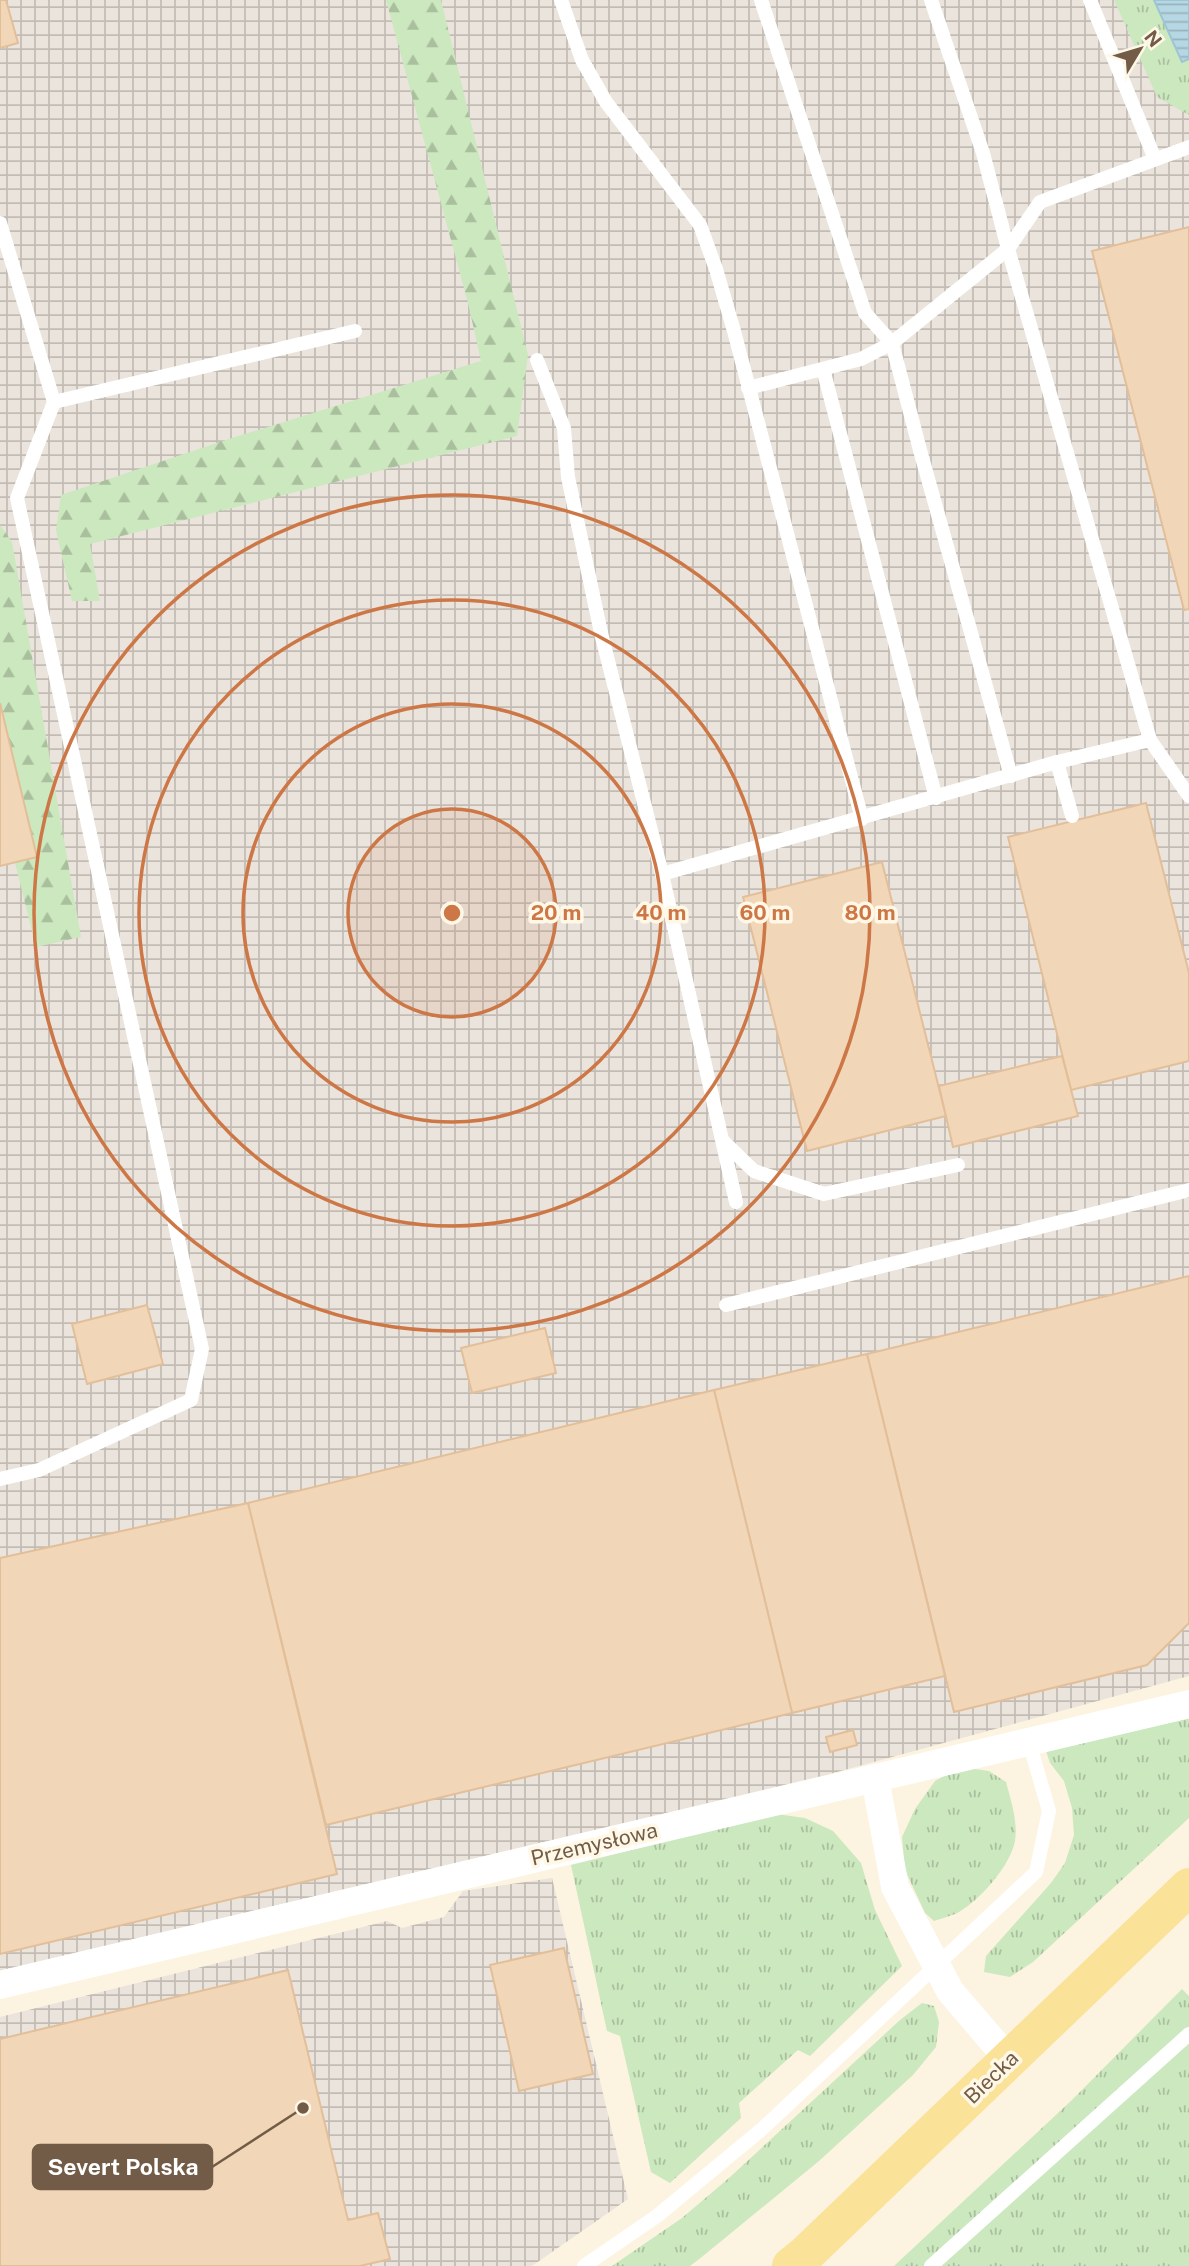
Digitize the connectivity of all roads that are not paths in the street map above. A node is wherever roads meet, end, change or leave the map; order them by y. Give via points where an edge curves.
1 (561, 0) edge
2 (761, 0) edge
3 (931, 0) edge
4 (1090, 0) edge
5 (1189, 146) edge
6 (1155, 159) junction
7 (0, 223) edge
8 (1007, 249) junction
9 (355, 331) dead end
10 (892, 343) junction
11 (537, 360) dead end
12 (823, 369) junction
13 (748, 388) junction
14 (54, 402) junction
15 (1150, 740) junction
16 (1057, 762) junction
17 (1011, 776) junction
18 (1189, 796) edge
19 (936, 798) junction
20 (1072, 816) dead end
21 (862, 819) junction
22 (662, 874) junction
23 (722, 1140) junction
24 (958, 1165) dead end
25 (1189, 1190) edge
26 (736, 1202) dead end
27 (726, 1305) dead end
28 (0, 1479) edge
29 (1189, 1704) edge
30 (1029, 1742) junction
31 (875, 1778) junction
32 (1189, 1887) edge
33 (936, 1964) junction
34 (0, 1985) edge
35 (1189, 2034) edge
36 (1009, 2060) junction
37 (584, 2266) edge
38 (791, 2266) edge
39 (931, 2266) edge

1 - 13 lane via 582,60 606,102 700,225
2 - 10 lane via 865,313
3 - 8 lane via 983,153
4 - 6 lane
5 - 6 lane
6 - 8 lane via 1040,202
7 - 14 lane
8 - 10 lane
8 - 15 lane
9 - 14 lane
10 - 12 lane via 860,359
10 - 17 lane
11 - 22 lane via 564,428 568,477 601,633
12 - 13 lane
12 - 19 lane
13 - 21 lane
14 - 28 lane via 17,498 202,1349 191,1400 39,1470
15 - 16 lane
15 - 18 lane
16 - 17 lane
16 - 20 lane
17 - 19 lane
19 - 21 lane
21 - 22 lane
22 - 23 lane
23 - 24 lane via 754,1171 824,1194
23 - 26 lane
25 - 27 lane
29 - 30 street, Przemysłowa
30 - 31 street, Przemysłowa
30 - 33 lane via 1049,1811 1036,1872
31 - 33 street via 895,1887
31 - 34 street, Przemysłowa
32 - 36 main road, Biecka
33 - 36 street via 950,1991
33 - 37 lane via 761,2130 657,2216
35 - 39 lane
36 - 38 main road, Biecka

